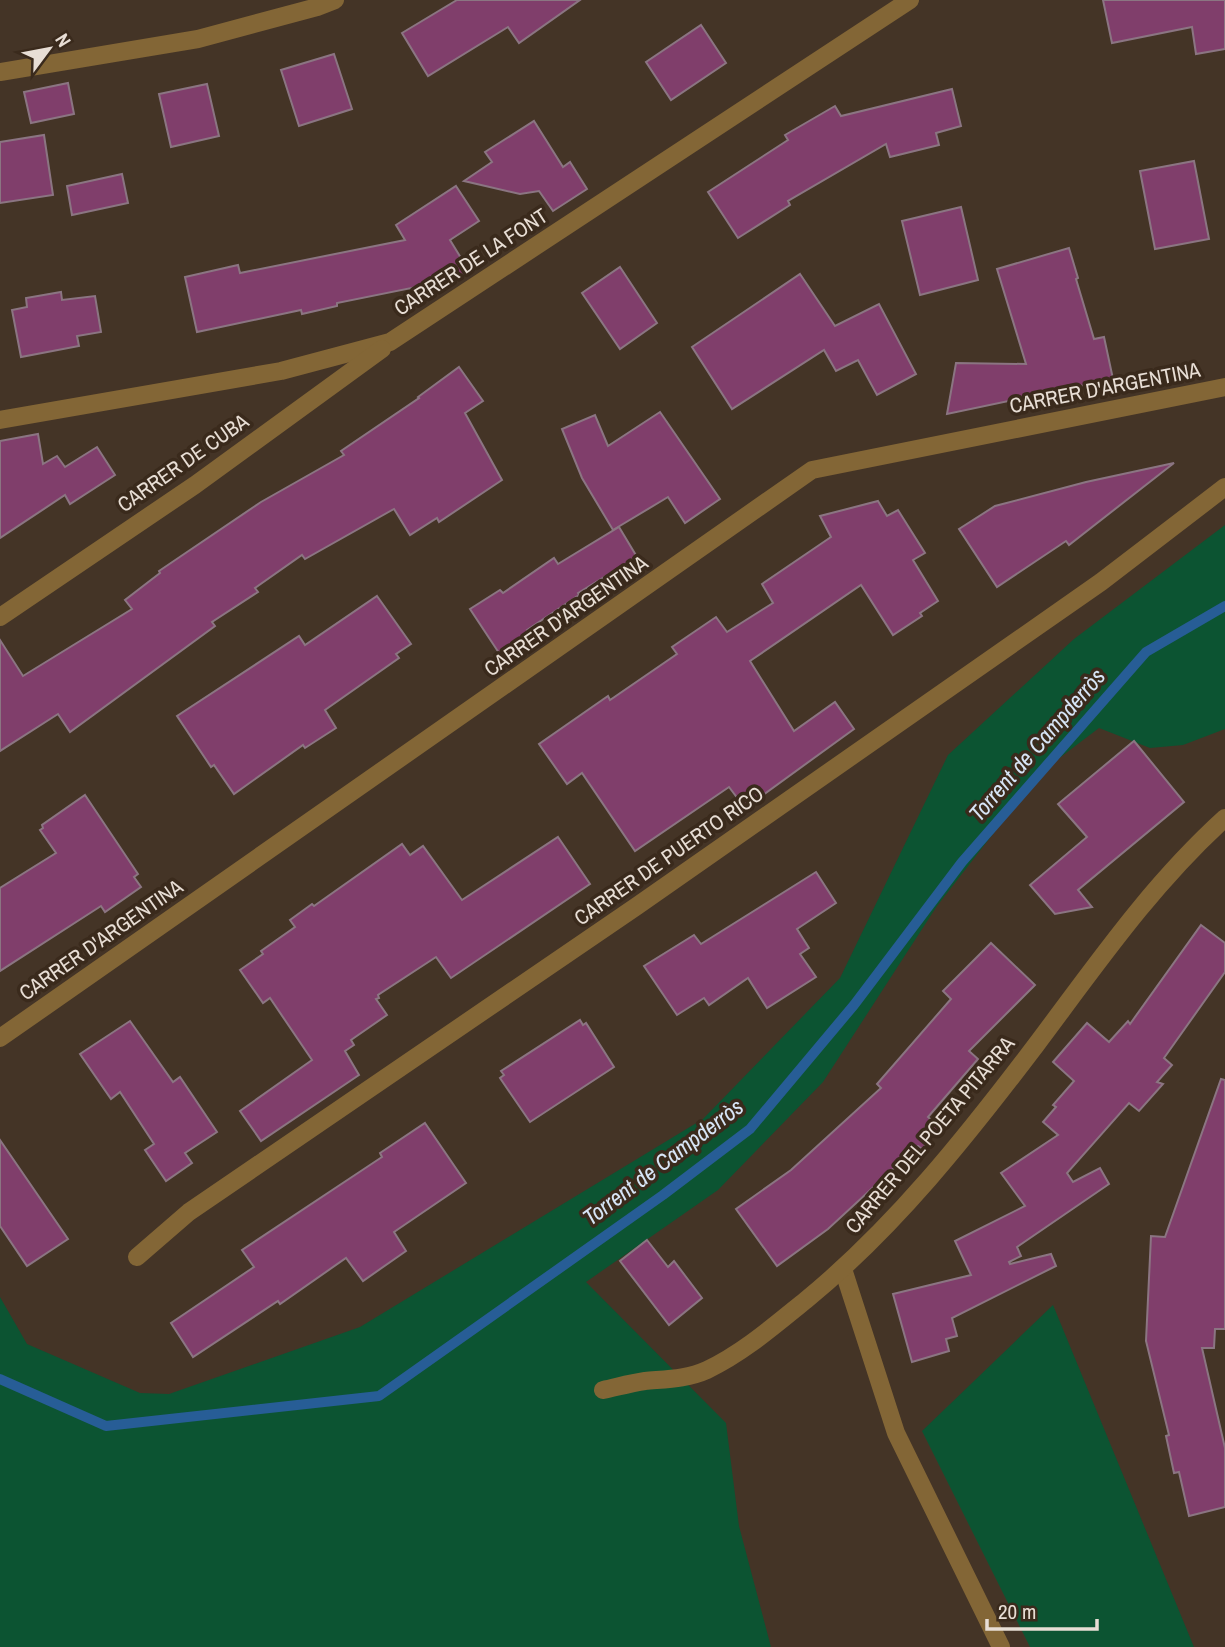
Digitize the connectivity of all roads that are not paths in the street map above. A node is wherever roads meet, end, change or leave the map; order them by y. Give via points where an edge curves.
1 (335, 0) edge
2 (910, 0) edge
3 (0, 72) edge
4 (390, 342) junction
5 (1225, 387) edge
6 (0, 420) edge
7 (1225, 487) edge
8 (0, 617) edge
9 (1225, 818) edge
10 (0, 1038) edge
11 (137, 1257) dead end
12 (843, 1269) junction
13 (603, 1390) dead end
14 (1000, 1647) edge

1 - 3 street via 198,39
2 - 4 street, CARRER DE LA FONT
4 - 6 street, CARRER DE LA FONT via 281,372
4 - 8 street, CARRER DE CUBA via 195,485
5 - 10 street, CARRER D'ARGENTINA via 812,470
7 - 11 street, CARRER DE PUERTO RICO via 1101,582 189,1212
9 - 12 street, CARRER DEL POETA PITARRA via 1187,853 1122,929 1034,1048 909,1202
12 - 13 street, CARRER DEL POETA PITARRA via 772,1328 704,1371
12 - 14 street via 896,1433

